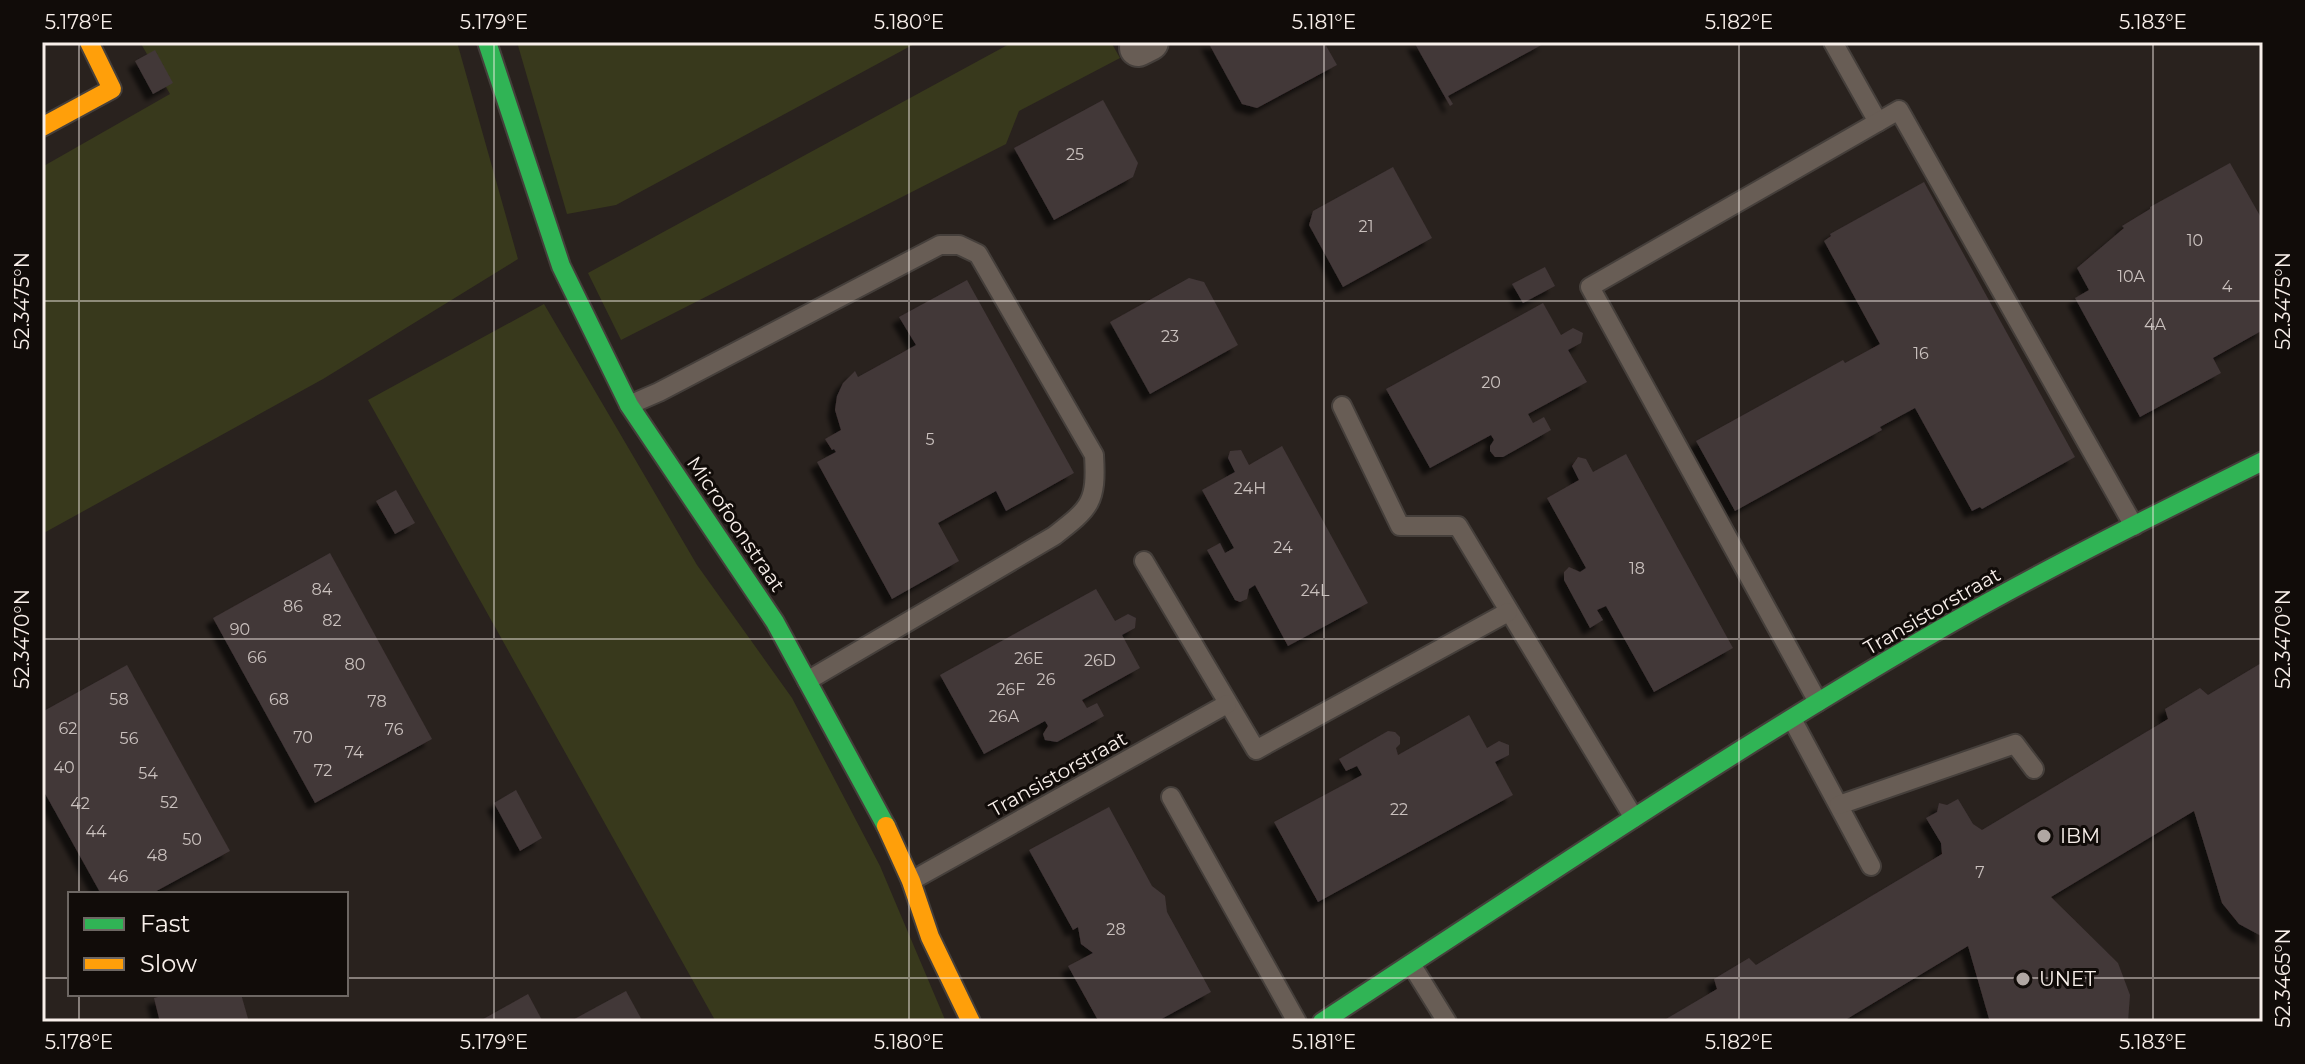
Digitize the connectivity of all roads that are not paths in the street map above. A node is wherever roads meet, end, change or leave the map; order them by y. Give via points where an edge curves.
1 (89, 42) edge
2 (487, 42) edge
3 (1842, 45) edge
4 (1878, 122) junction
5 (42, 127) edge
6 (629, 405) junction
7 (1342, 406) dead end
8 (2263, 461) edge
9 (2134, 526) junction
10 (1144, 561) dead end
11 (1508, 612) junction
12 (807, 681) junction
13 (1818, 702) junction
14 (1227, 704) junction
15 (1792, 719) junction
16 (2034, 769) dead end
17 (1171, 797) dead end
18 (1839, 805) junction
19 (1634, 818) junction
20 (1871, 866) dead end
21 (911, 881) junction
22 (1411, 964) junction
23 (971, 1022) edge
24 (1297, 1022) edge
25 (1322, 1022) edge
26 (1447, 1022) edge

1 - 5 street via 112,89
2 - 6 street, Microfoonstraat via 561,266
3 - 4 lane
4 - 9 lane via 1899,110
4 - 13 lane via 1590,287
6 - 12 street, Microfoonstraat via 775,622
6 - 12 lane via 940,245 959,245 978,254 1094,455 1096,482 1086,511 1054,536
7 - 11 lane via 1400,526 1458,526
8 - 9 street, Transistorstraat
9 - 13 street, Transistorstraat
10 - 14 lane
11 - 14 lane via 1256,750
11 - 19 lane
12 - 21 street, Microfoonstraat
13 - 15 street, Transistorstraat
14 - 21 lane, Transistorstraat
15 - 18 lane
15 - 19 street, Transistorstraat
16 - 18 lane via 2015,744
17 - 24 lane
18 - 20 lane
19 - 22 street, Transistorstraat
21 - 23 street, Microfoonstraat via 930,937
22 - 25 street, Transistorstraat
22 - 26 lane

